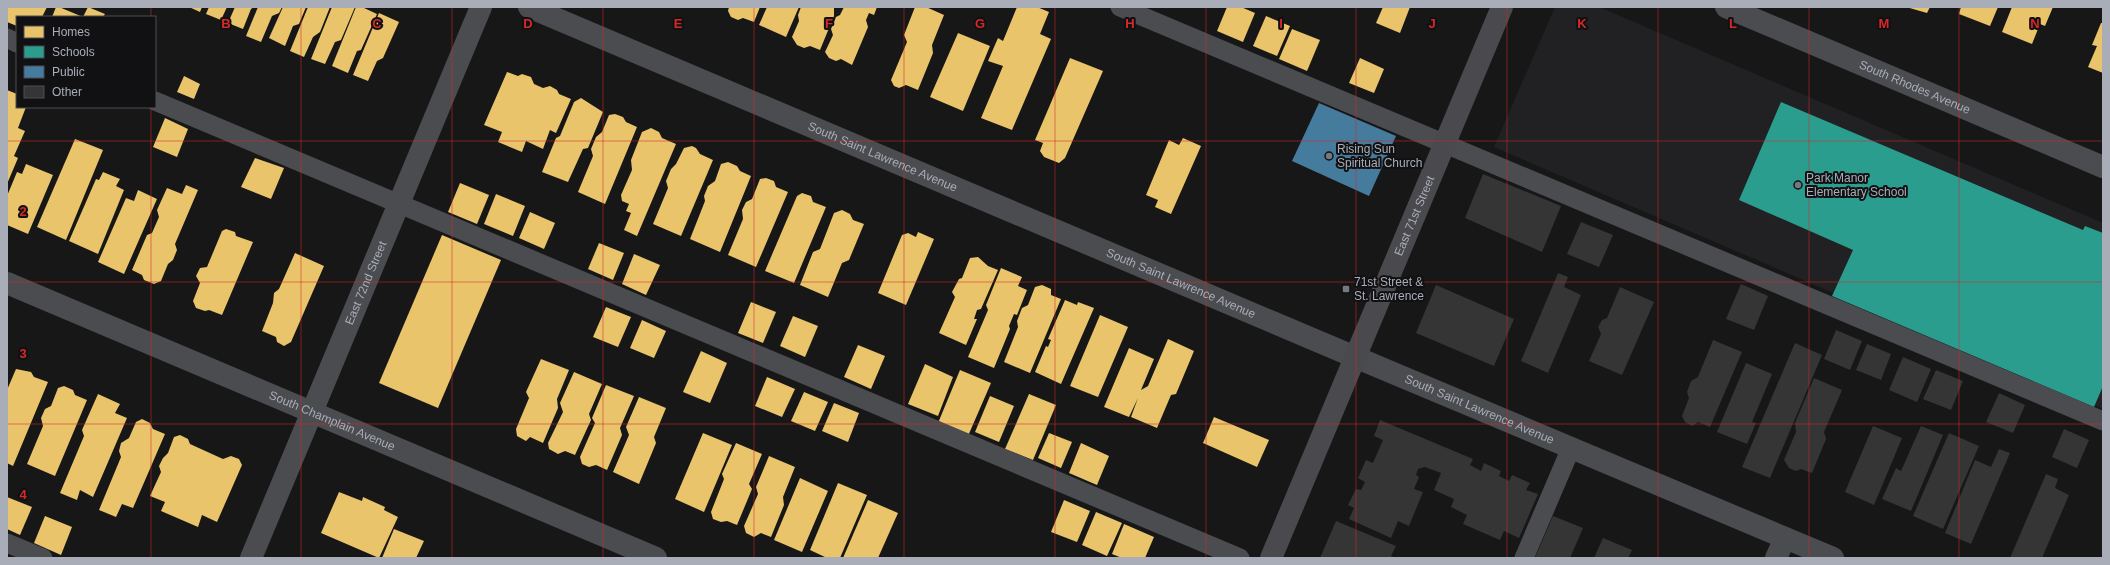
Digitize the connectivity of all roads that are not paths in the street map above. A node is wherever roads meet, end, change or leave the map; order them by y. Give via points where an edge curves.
1 (481, 7) edge
2 (529, 7) edge
3 (1120, 7) edge
4 (1502, 7) edge
5 (1726, 7) edge
6 (7, 38) edge
7 (16, 42) edge
8 (156, 101) edge
9 (1444, 145) junction
10 (2103, 167) edge
11 (398, 204) junction
12 (7, 283) edge
13 (1355, 357) junction
14 (312, 412) junction
15 (2103, 421) edge
16 (1571, 448) junction
17 (1785, 538) junction
18 (7, 543) edge
19 (43, 558) edge
20 (251, 558) edge
21 (656, 558) edge
22 (1240, 558) edge
23 (1271, 558) edge
24 (1524, 558) edge
25 (1776, 558) edge
26 (1833, 558) edge

1 - 11 street, East 72nd Street
2 - 13 street, South Saint Lawrence Avenue
3 - 9 lane
4 - 9 main road, East 71st Street
5 - 10 street, South Rhodes Avenue
6 - 7 lane
8 - 11 lane
9 - 13 main road, East 71st Street
9 - 15 lane
11 - 14 street, East 72nd Street
11 - 22 lane
12 - 14 street, South Champlain Avenue
13 - 16 street, South Saint Lawrence Avenue
13 - 23 main road, East 71st Street
14 - 20 street, East 72nd Street
14 - 21 street, South Champlain Avenue
16 - 17 street, South Saint Lawrence Avenue
16 - 24 lane
17 - 25 street
17 - 26 street, South Saint Lawrence Avenue
18 - 19 lane

